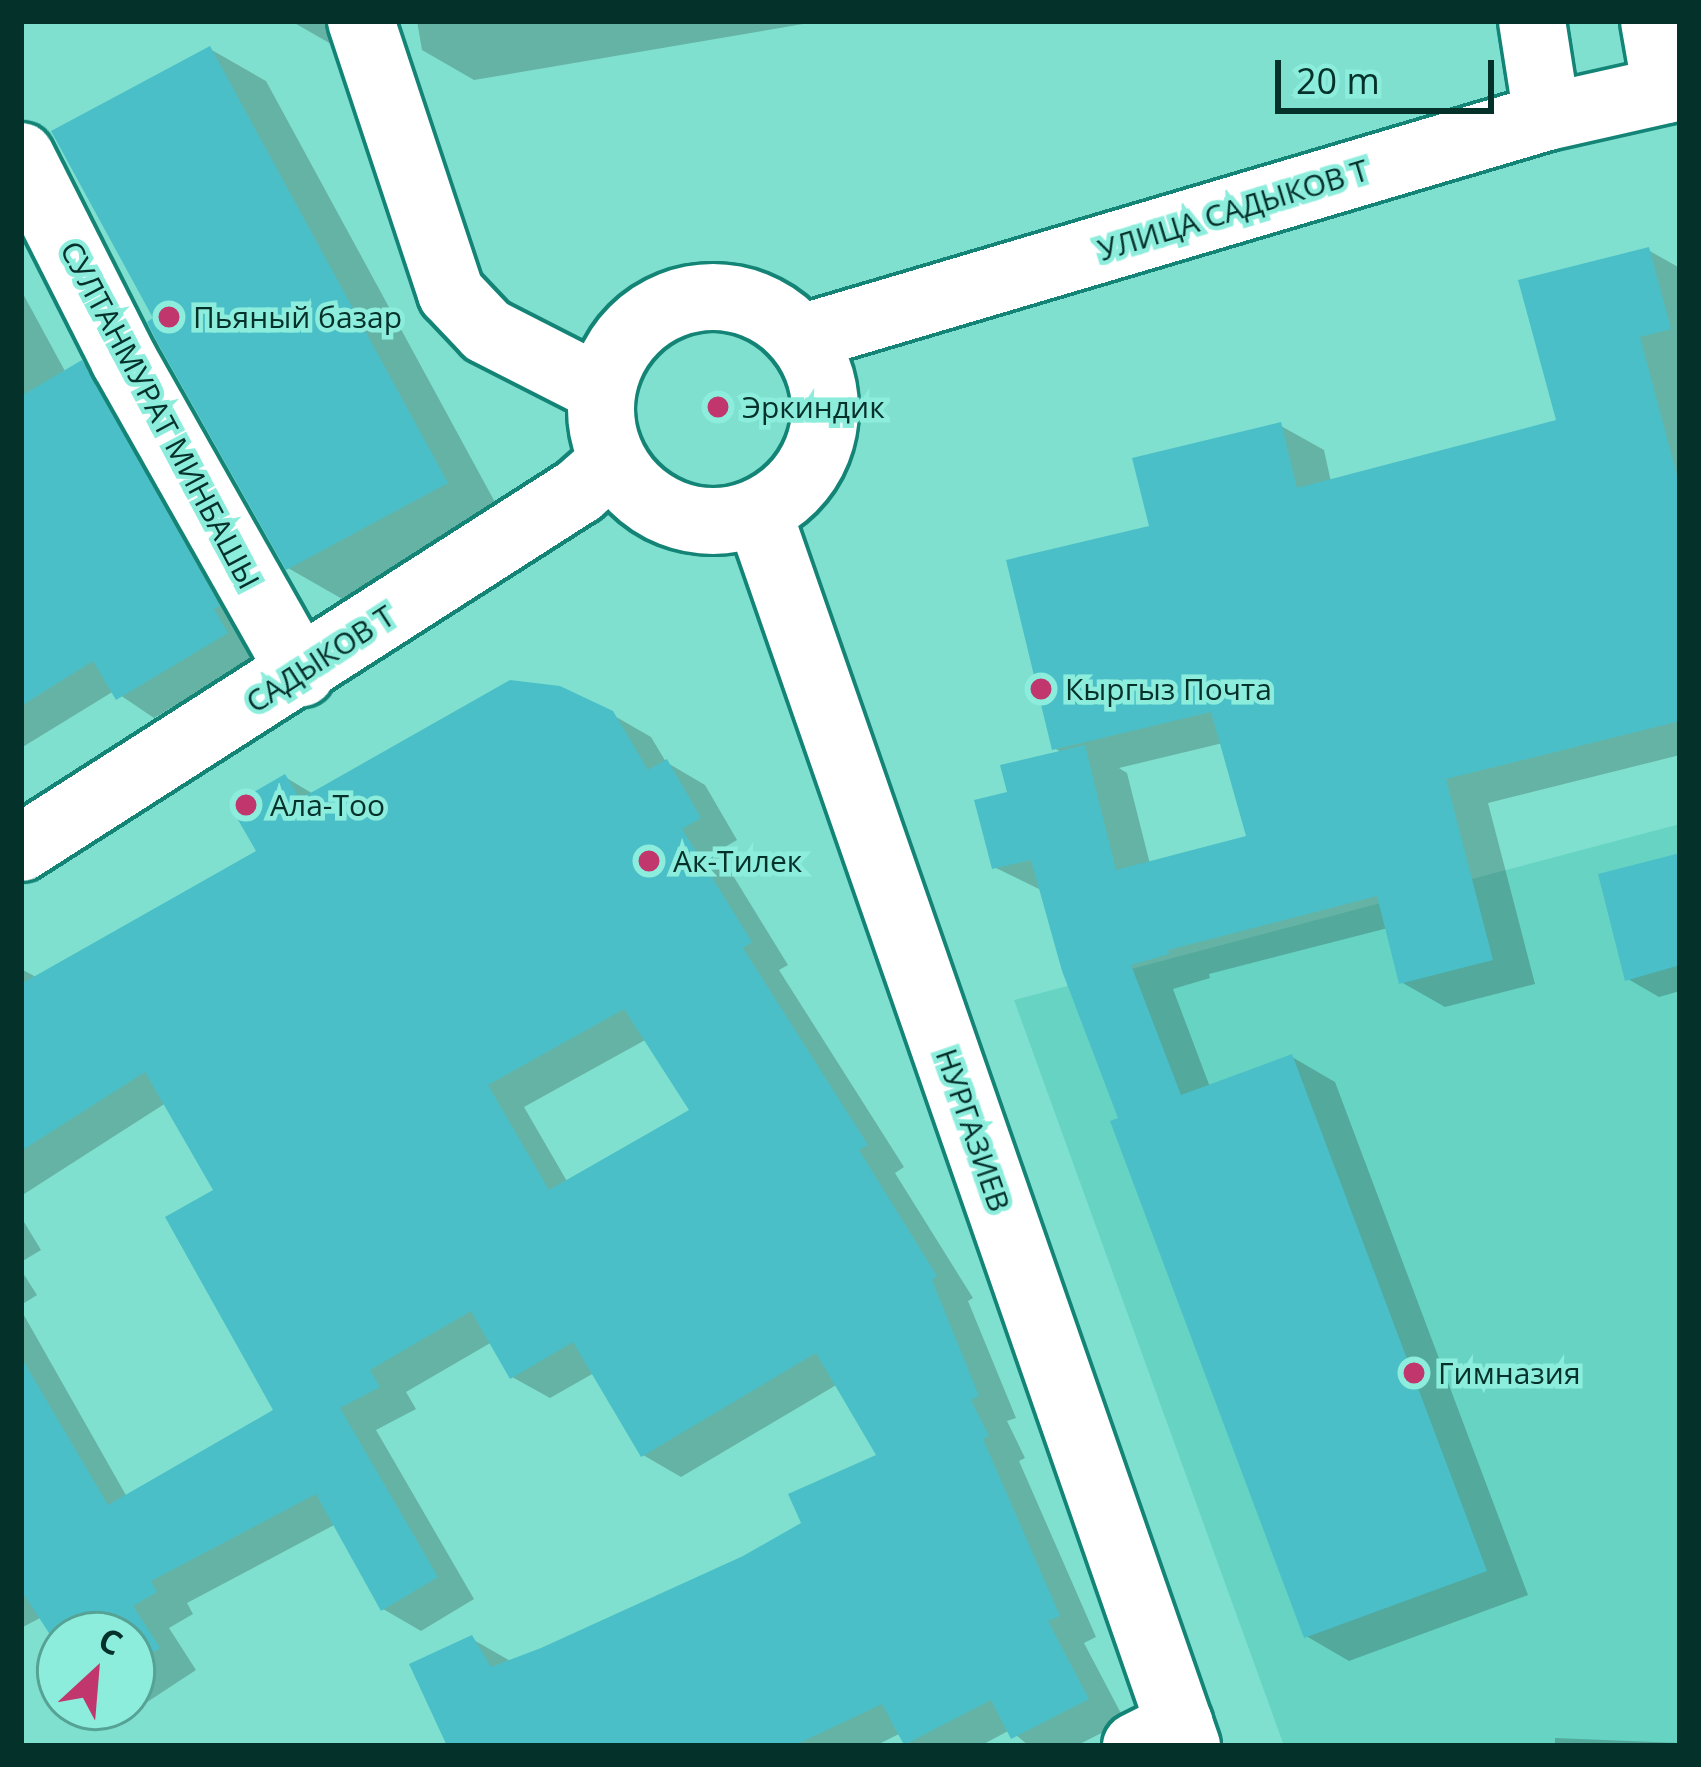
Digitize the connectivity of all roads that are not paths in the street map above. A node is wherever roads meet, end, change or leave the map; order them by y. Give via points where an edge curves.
1 (361, 21) edge
2 (1532, 21) edge
3 (1654, 21) edge
4 (1673, 88) edge
5 (1547, 117) junction
6 (21, 156) edge
7 (801, 338) junction
8 (601, 389) junction
9 (613, 460) junction
10 (759, 514) junction
11 (301, 673) junction
12 (21, 848) edge
13 (1168, 1739) edge

1 - 8 main road via 451,292 488,331
2 - 5 main road
3 - 4 main road
4 - 5 main road, УЛИЦА САДЫКОВ Т
5 - 7 main road, УЛИЦА САДЫКОВ Т
6 - 11 main road, СУЛТАНМУРАТ МИНБАШЫ via 124,360
7 - 8 main road via 740,298 703,295 636,325 613,354
7 - 10 main road via 819,370 821,441 806,473
8 - 9 main road via 601,426
9 - 10 main road via 631,487 686,518
9 - 11 main road, САДЫКОВ Т via 579,491
10 - 13 main road, НУРГАЗИЕВ
11 - 12 main road, САДЫКОВ Т

